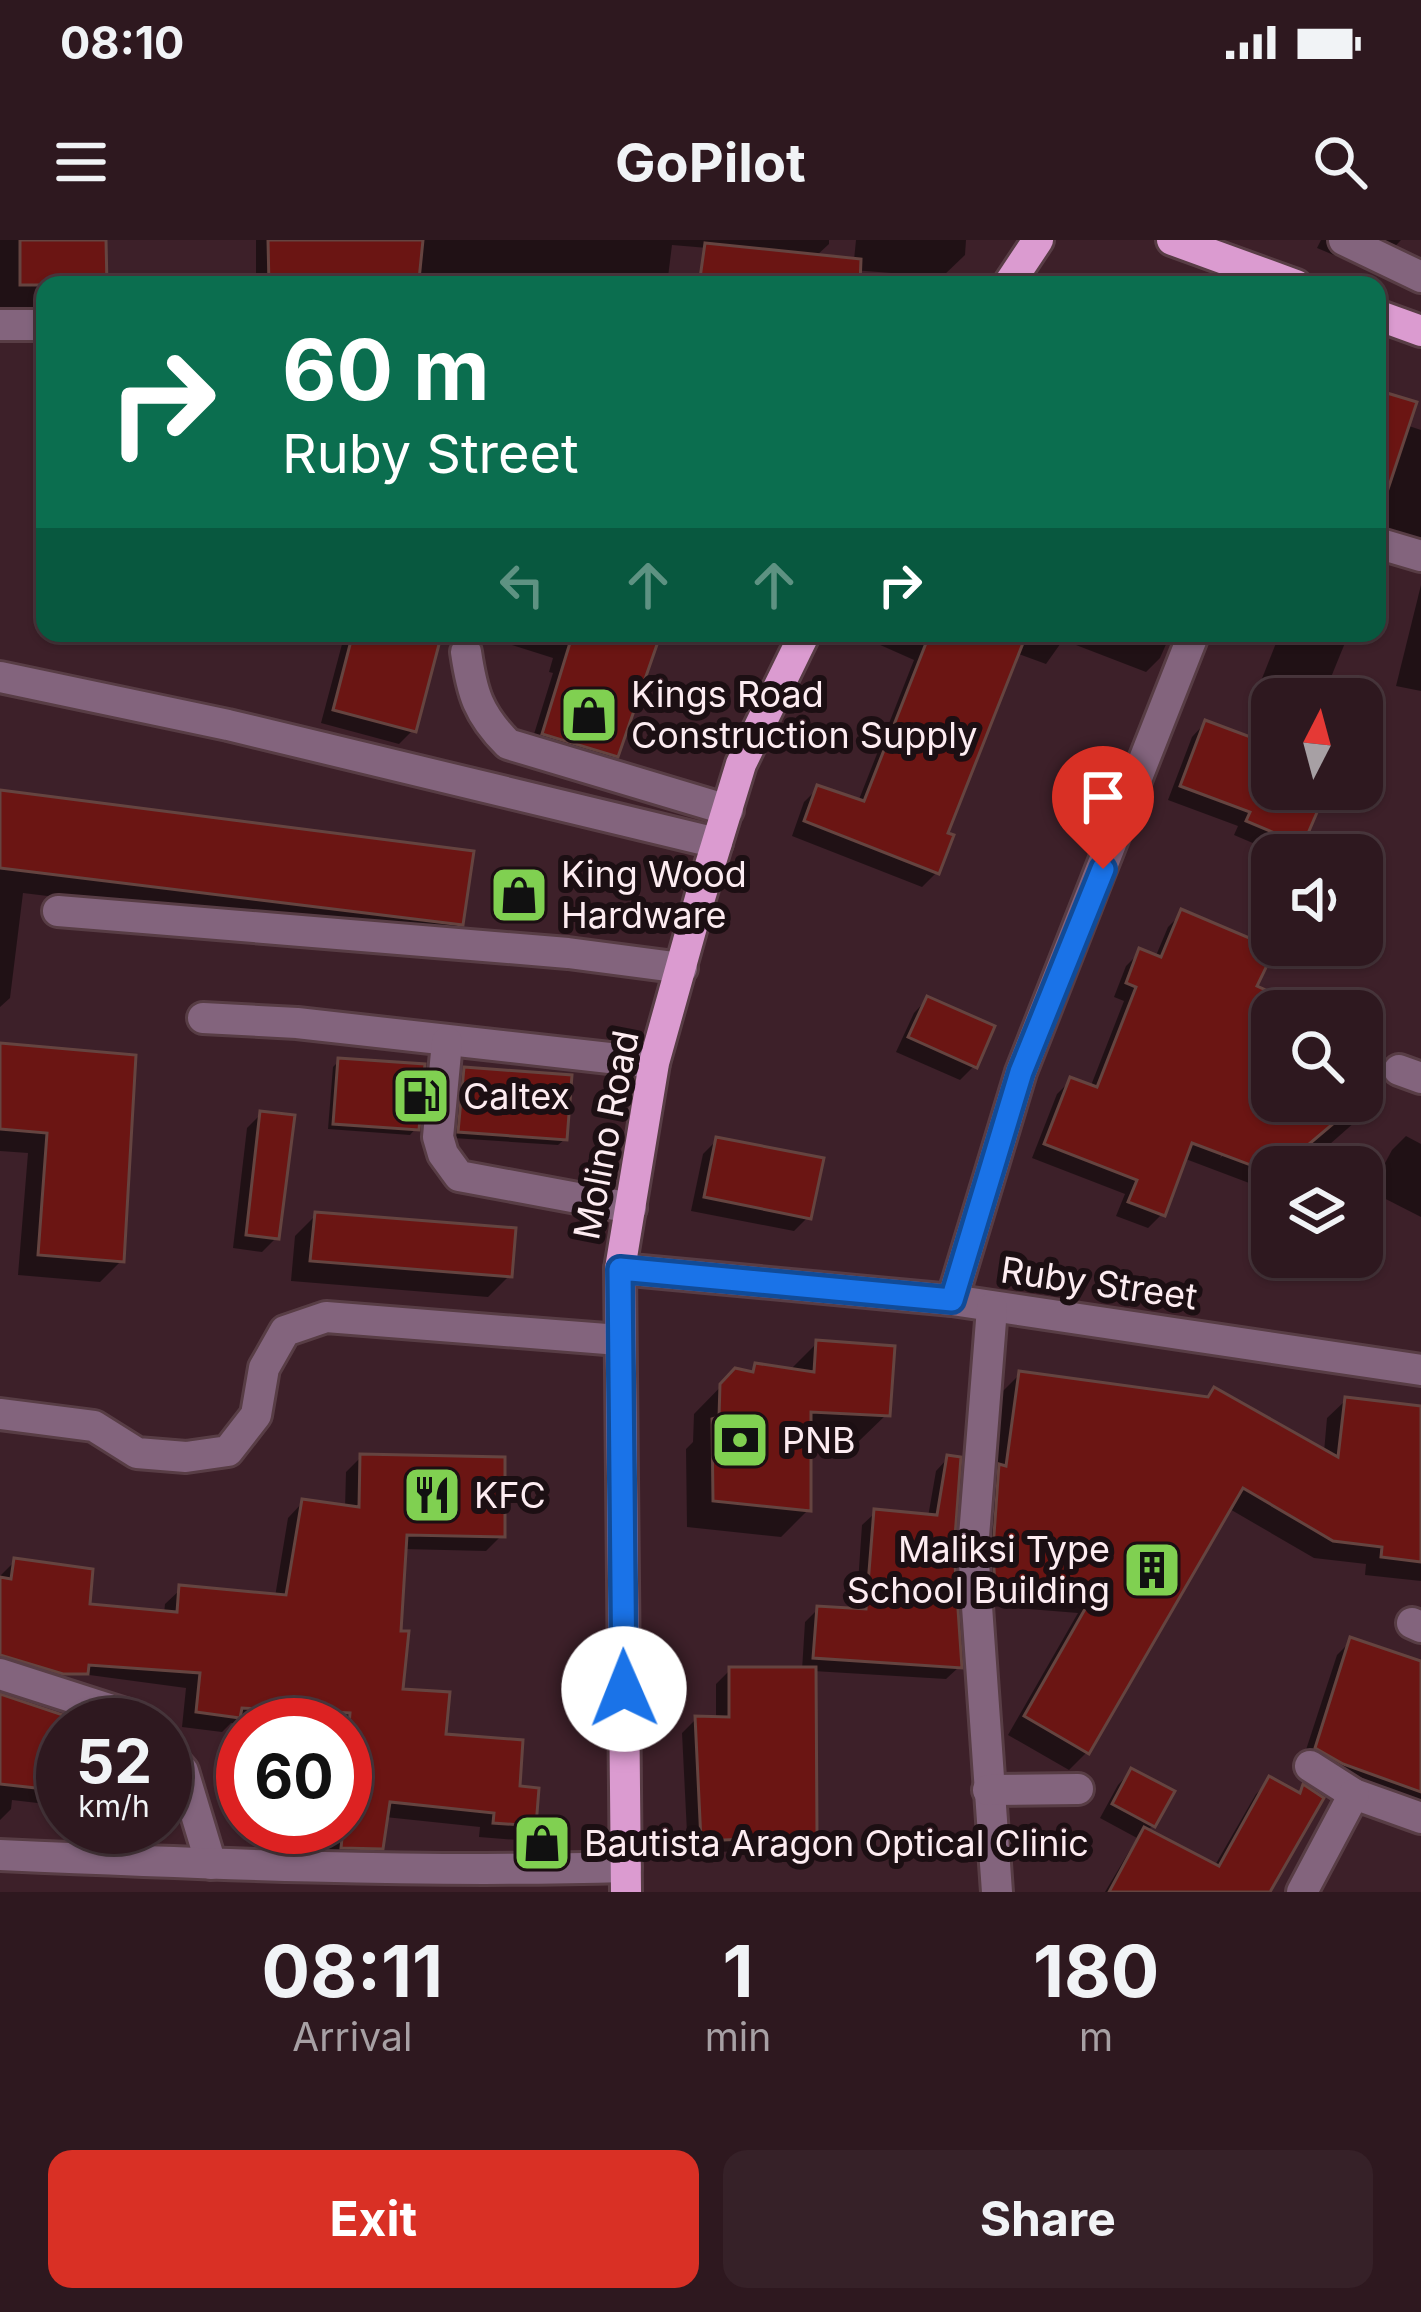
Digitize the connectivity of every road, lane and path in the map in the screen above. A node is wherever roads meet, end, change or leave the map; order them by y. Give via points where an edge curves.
1 (1038, 240) edge
2 (1172, 240) edge
3 (1343, 240) edge
4 (1014, 276) edge
5 (1271, 276) edge
6 (1421, 277) edge
7 (1386, 317) edge
8 (0, 325) edge
9 (36, 325) edge
10 (1421, 331) edge
11 (1386, 546) edge
12 (1421, 556) edge
13 (800, 642) edge
14 (1192, 642) edge
15 (466, 652) dead end
16 (0, 677) edge
17 (728, 809) junction
18 (717, 843) junction
19 (58, 911) dead end
20 (682, 968) junction
21 (203, 1018) dead end
22 (447, 1042) junction
23 (654, 1063) junction
24 (631, 1208) junction
25 (620, 1269) junction
26 (952, 1300) junction
27 (992, 1308) junction
28 (619, 1340) junction
29 (1421, 1370) edge
30 (0, 1414) edge
31 (0, 1674) edge
32 (75, 1698) edge
33 (1310, 1766) dead end
34 (1078, 1789) dead end
35 (988, 1790) junction
36 (1354, 1794) junction
37 (192, 1801) edge
38 (1421, 1818) edge
39 (0, 1855) edge
40 (212, 1864) junction
41 (626, 1880) edge
42 (997, 1892) edge
43 (1302, 1892) edge

1 - 4 main road
2 - 5 main road
3 - 6 street
7 - 10 main road
8 - 9 street
11 - 12 street
13 - 17 main road, Molino Road via 760,720
14 - 26 street via 1021,1072
15 - 17 street via 484,720 508,745
16 - 18 street
17 - 18 main road, Molino Road
18 - 20 main road, Molino Road
19 - 20 street
20 - 23 main road, Molino Road
21 - 22 street
22 - 23 street
22 - 24 street via 438,1137 459,1176
23 - 24 main road, Molino Road
24 - 25 main road, Molino Road
25 - 26 street, Ruby Street
25 - 28 main road, Molino Road
26 - 27 street, Ruby Street
27 - 29 street, Ruby Street
27 - 35 street via 973,1550
28 - 30 street via 326,1317 285,1331 264,1368 256,1415 228,1451 136,1453 94,1426
28 - 41 main road, Molino Road
31 - 32 street
33 - 36 street
34 - 35 street
35 - 42 street
36 - 38 street
36 - 43 street
37 - 40 street
39 - 40 street
40 - 41 street via 524,1870

